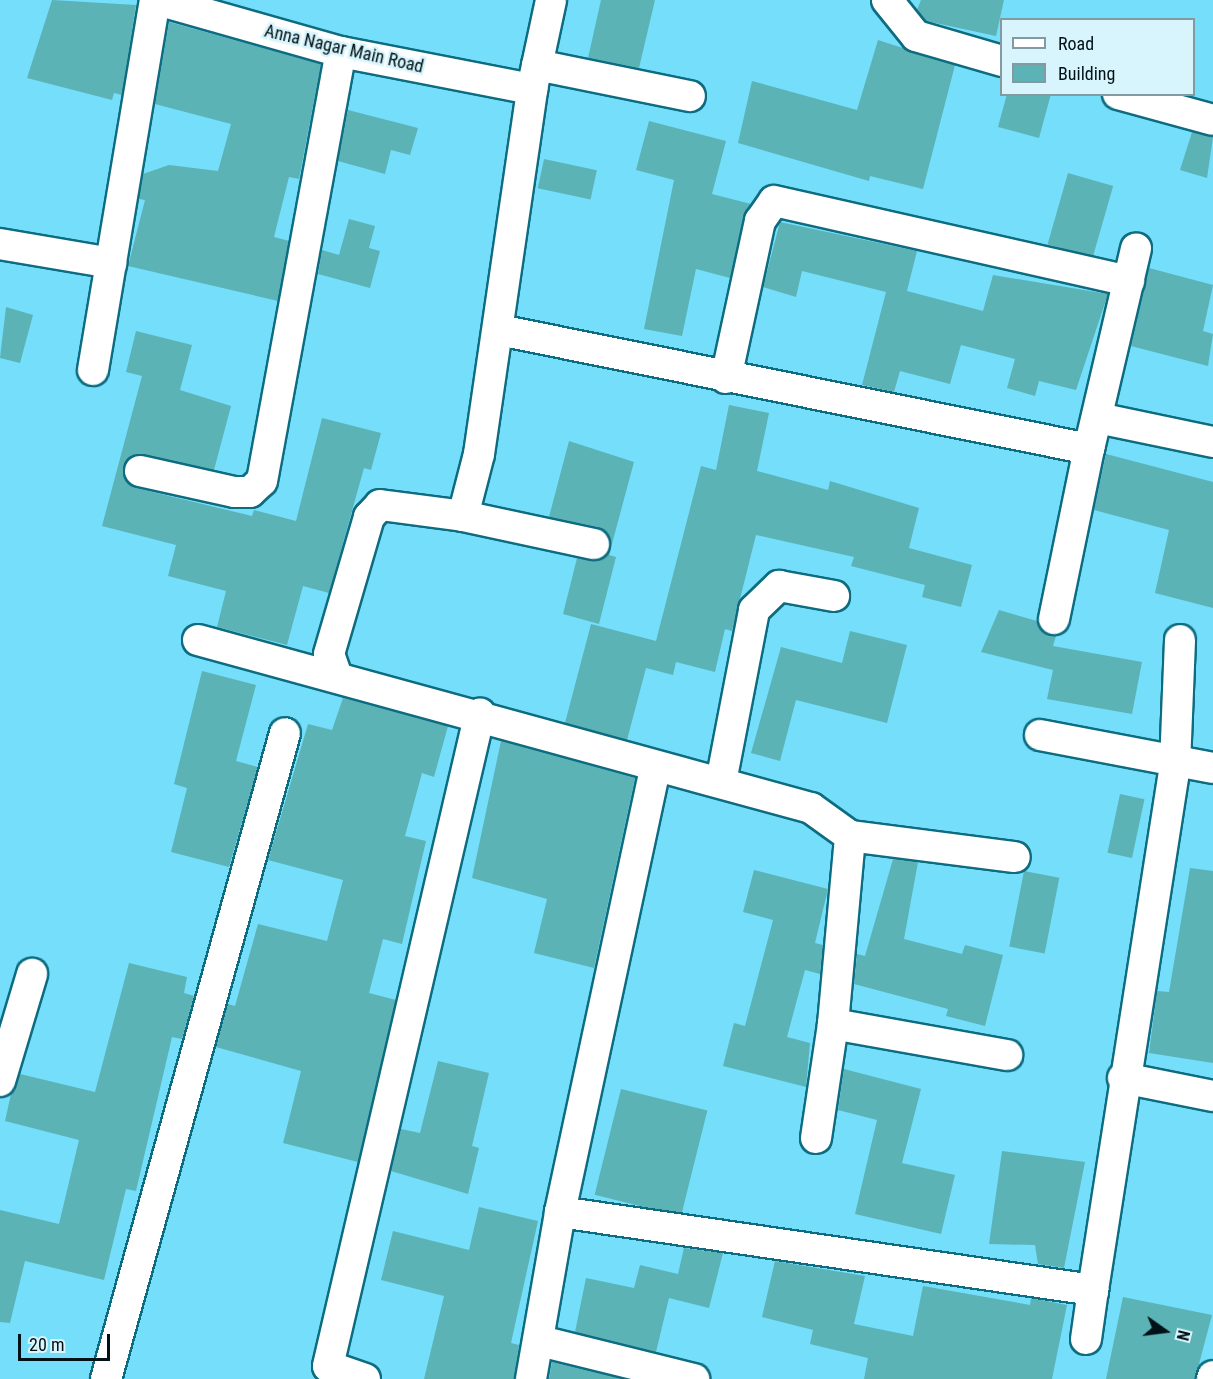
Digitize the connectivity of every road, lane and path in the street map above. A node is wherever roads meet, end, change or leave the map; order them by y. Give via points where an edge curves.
1 (156, 0) edge
2 (550, 0) edge
3 (887, 0) edge
4 (341, 52) junction
5 (1000, 60) edge
6 (534, 77) junction
7 (690, 96) dead end
8 (1125, 96) edge
9 (1213, 120) edge
10 (0, 244) edge
11 (1136, 248) dead end
12 (111, 263) junction
13 (1129, 281) junction
14 (499, 330) junction
15 (93, 370) dead end
16 (726, 378) junction
17 (1098, 418) junction
18 (1213, 442) edge
19 (1089, 449) junction
20 (140, 471) dead end
21 (463, 516) junction
22 (594, 544) dead end
23 (834, 596) dead end
24 (1054, 619) dead end
25 (198, 640) dead end
26 (1180, 640) dead end
27 (336, 674) junction
28 (480, 713) junction
29 (285, 733) dead end
30 (1040, 735) dead end
31 (1175, 765) junction
32 (1213, 768) edge
33 (655, 769) junction
34 (721, 782) junction
35 (850, 836) junction
36 (1015, 857) dead end
37 (32, 974) dead end
38 (833, 1024) junction
39 (1007, 1055) dead end
40 (1123, 1078) junction
41 (0, 1082) edge
42 (1213, 1096) edge
43 (816, 1138) dead end
44 (560, 1212) junction
45 (1093, 1290) junction
46 (1086, 1339) dead end
47 (540, 1341) junction
48 (106, 1379) edge
49 (365, 1379) edge
50 (531, 1379) edge
51 (694, 1379) edge

1 - 4 street, Anna Nagar Main Road
1 - 12 street
2 - 6 street
3 - 5 street via 916,36
4 - 6 street, Anna Nagar Main Road
4 - 20 street via 261,481 250,492 234,492
6 - 7 street, Anna Nagar Main Road
6 - 14 street
8 - 9 street
10 - 12 street
11 - 13 street
12 - 15 street
13 - 16 street via 774,201 760,221
13 - 17 street
14 - 16 street
14 - 21 street
16 - 19 street
17 - 18 street
17 - 19 street
19 - 24 street
21 - 22 street
21 - 27 street via 380,505 369,517 329,654
23 - 34 street via 779,586 754,610
25 - 27 street
26 - 31 street
27 - 28 street
28 - 33 street
28 - 49 street via 328,1366
29 - 48 street
30 - 31 street
31 - 32 street
31 - 40 street
33 - 34 street
33 - 44 street
34 - 35 street via 811,808
35 - 36 street
35 - 38 street
37 - 41 street
38 - 39 street
38 - 43 street
40 - 42 street
40 - 45 street
44 - 45 street
44 - 47 street
45 - 46 street
47 - 50 street
47 - 51 street

